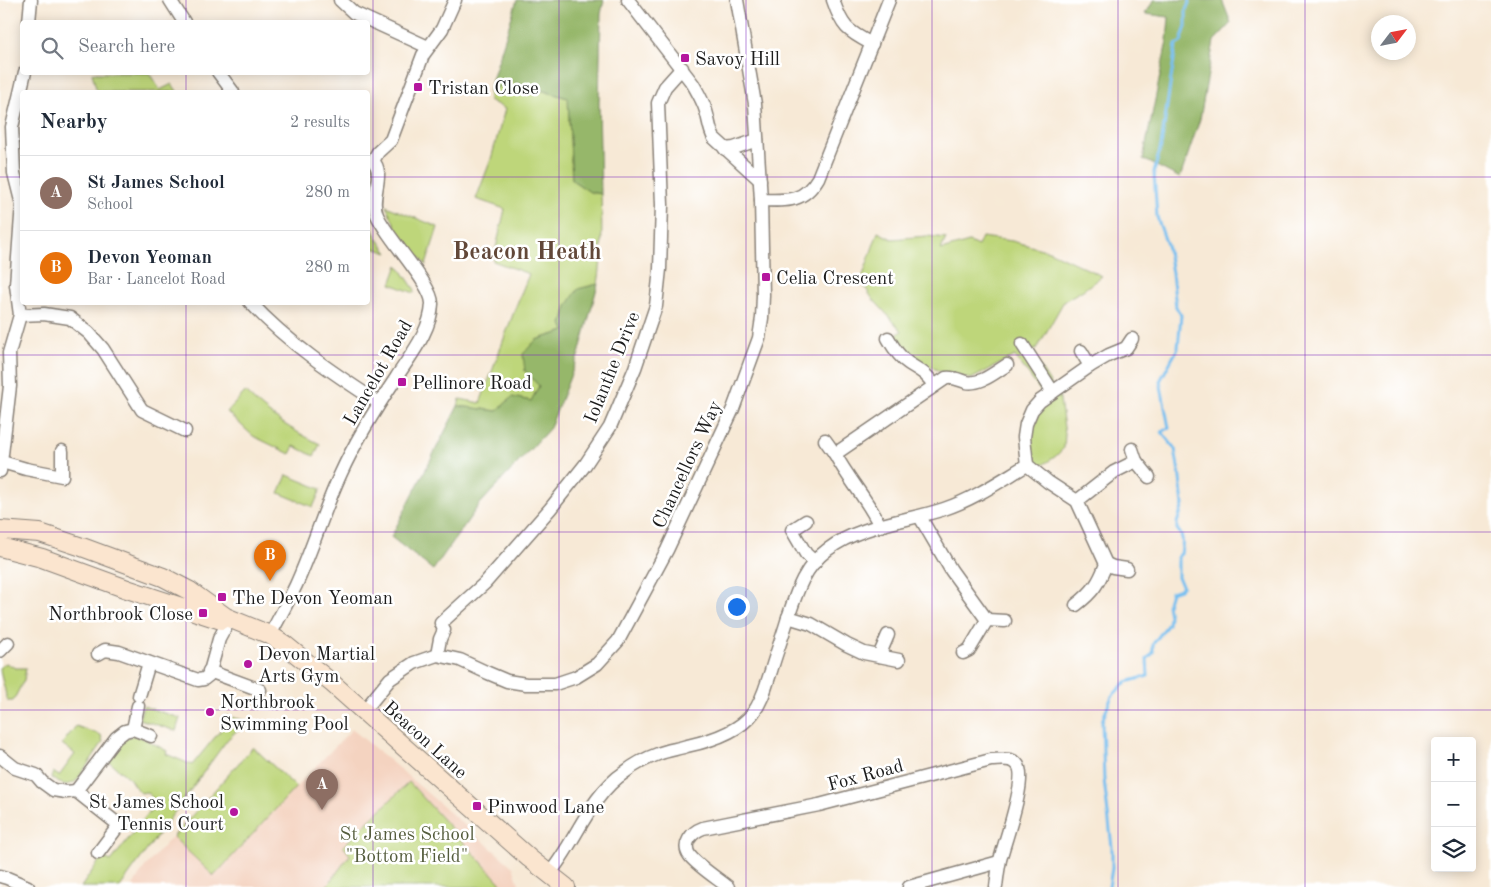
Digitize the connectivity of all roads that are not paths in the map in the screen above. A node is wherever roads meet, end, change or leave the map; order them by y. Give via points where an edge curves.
1 (31, 0) edge
2 (170, 0) edge
3 (340, 0) edge
4 (455, 0) edge
5 (628, 0) edge
6 (737, 0) edge
7 (833, 0) edge
8 (889, 0) edge
9 (29, 20) edge
10 (183, 20) edge
11 (369, 20) edge
12 (370, 20) edge
13 (872, 44) junction
14 (428, 47) junction
15 (682, 68) junction
16 (25, 75) edge
17 (25, 75) edge
18 (220, 75) edge
19 (21, 90) edge
20 (28, 90) edge
21 (232, 90) edge
22 (20, 92) edge
23 (17, 138) edge
24 (757, 140) junction
25 (725, 148) junction
26 (370, 158) edge
27 (760, 180) junction
28 (20, 196) edge
29 (761, 200) junction
30 (20, 231) edge
31 (253, 305) edge
32 (20, 315) junction
33 (888, 338) dead end
34 (1132, 339) dead end
35 (1022, 344) dead end
36 (1080, 351) dead end
37 (4, 352) edge
38 (1007, 365) dead end
39 (1090, 366) junction
40 (934, 386) junction
41 (1052, 392) junction
42 (379, 403) junction
43 (185, 432) dead end
44 (825, 440) dead end
45 (62, 451) dead end
46 (835, 454) junction
47 (1027, 465) junction
48 (1, 466) edge
49 (1149, 477) dead end
50 (1077, 501) junction
51 (920, 517) junction
52 (806, 521) dead end
53 (880, 526) junction
54 (0, 530) edge
55 (0, 547) edge
56 (814, 562) junction
57 (1106, 564) junction
58 (1127, 569) dead end
59 (1076, 605) dead end
60 (788, 617) junction
61 (228, 618) junction
62 (987, 620) junction
63 (1005, 621) dead end
64 (270, 635) junction
65 (888, 635) dead end
66 (963, 653) dead end
67 (98, 654) dead end
68 (437, 656) junction
69 (879, 656) junction
70 (899, 660) dead end
71 (148, 663) junction
72 (209, 671) junction
73 (260, 690) dead end
74 (364, 711) junction
75 (133, 729) junction
76 (151, 736) dead end
77 (0, 756) edge
78 (76, 791) junction
79 (98, 854) dead end
80 (999, 862) junction
81 (0, 876) edge
82 (558, 882) edge
83 (28, 887) edge
84 (728, 887) edge
85 (909, 887) edge
86 (996, 887) edge

1 - 9 street
2 - 10 street
3 - 11 street via 354,13
4 - 14 street, Lancelot Road via 442,29
5 - 15 street
6 - 24 street, Chancellors Way via 755,104
7 - 13 street via 844,25
8 - 13 street
12 - 14 street
13 - 29 street via 811,189 794,198
14 - 26 street, Lancelot Road via 391,140
15 - 25 street via 700,96 710,131
15 - 68 street, Iolanthe Drive via 665,87 658,103 662,205 660,269 656,306 635,368 610,427 585,465 485,583 441,623 444,630
16 - 20 street
17 - 19 street
18 - 21 street
22 - 23 street via 12,127
23 - 28 street via 14,173
24 - 25 street
24 - 27 street, Chancellors Way
25 - 27 street
26 - 42 street, Lancelot Road via 376,164 378,176 374,200 376,214 426,286 433,302 429,321 415,349
27 - 29 street, Chancellors Way
29 - 68 street, Chancellors Way via 763,295 759,338 733,409 667,550 618,641 585,672 565,682 546,685 507,681 460,660
30 - 32 street via 16,285
31 - 42 street via 280,334
32 - 37 street
32 - 43 street via 70,318 103,348 142,410
33 - 40 street via 906,362 925,373
34 - 39 street via 1126,348
35 - 41 street
36 - 39 street
37 - 48 street via 10,386
38 - 40 street via 977,382 951,377
39 - 41 street
40 - 46 street
41 - 47 street via 1032,410 1026,424
42 - 64 street, Lancelot Road via 342,471 296,584
44 - 46 street
45 - 48 street via 62,476
46 - 53 street
47 - 50 street
47 - 51 street via 962,502
49 - 50 street via 1134,455
50 - 57 street
51 - 53 street
51 - 62 street via 950,570
52 - 56 street via 786,533
53 - 56 street via 849,536
54 - 61 street, Beacon Lane via 40,533 163,577 190,591
55 - 61 street, Beacon Lane via 42,558 220,620
56 - 60 street via 798,588
57 - 58 street
57 - 59 street via 1090,595
60 - 69 street via 811,624 864,653
60 - 82 street via 763,697 753,713 724,734 659,753 615,780 597,800 559,862
61 - 64 street, Beacon Lane
61 - 72 street
62 - 63 street
62 - 66 street via 969,650
64 - 74 street, Beacon Lane
65 - 69 street
67 - 71 street via 105,650 119,652
68 - 74 street, Chancellors Way via 414,663 390,679
69 - 70 street
71 - 72 street via 198,680 209,675
71 - 75 street
72 - 73 street
74 - 82 street, Beacon Lane
75 - 76 street
75 - 78 street via 116,738
77 - 78 street via 15,768 36,775 53,790
78 - 79 street via 119,825
80 - 84 street, Fox Road via 1020,780 1021,771 1012,760 991,760 819,805 695,831 689,838 690,856
80 - 85 street
80 - 86 street
81 - 83 street

